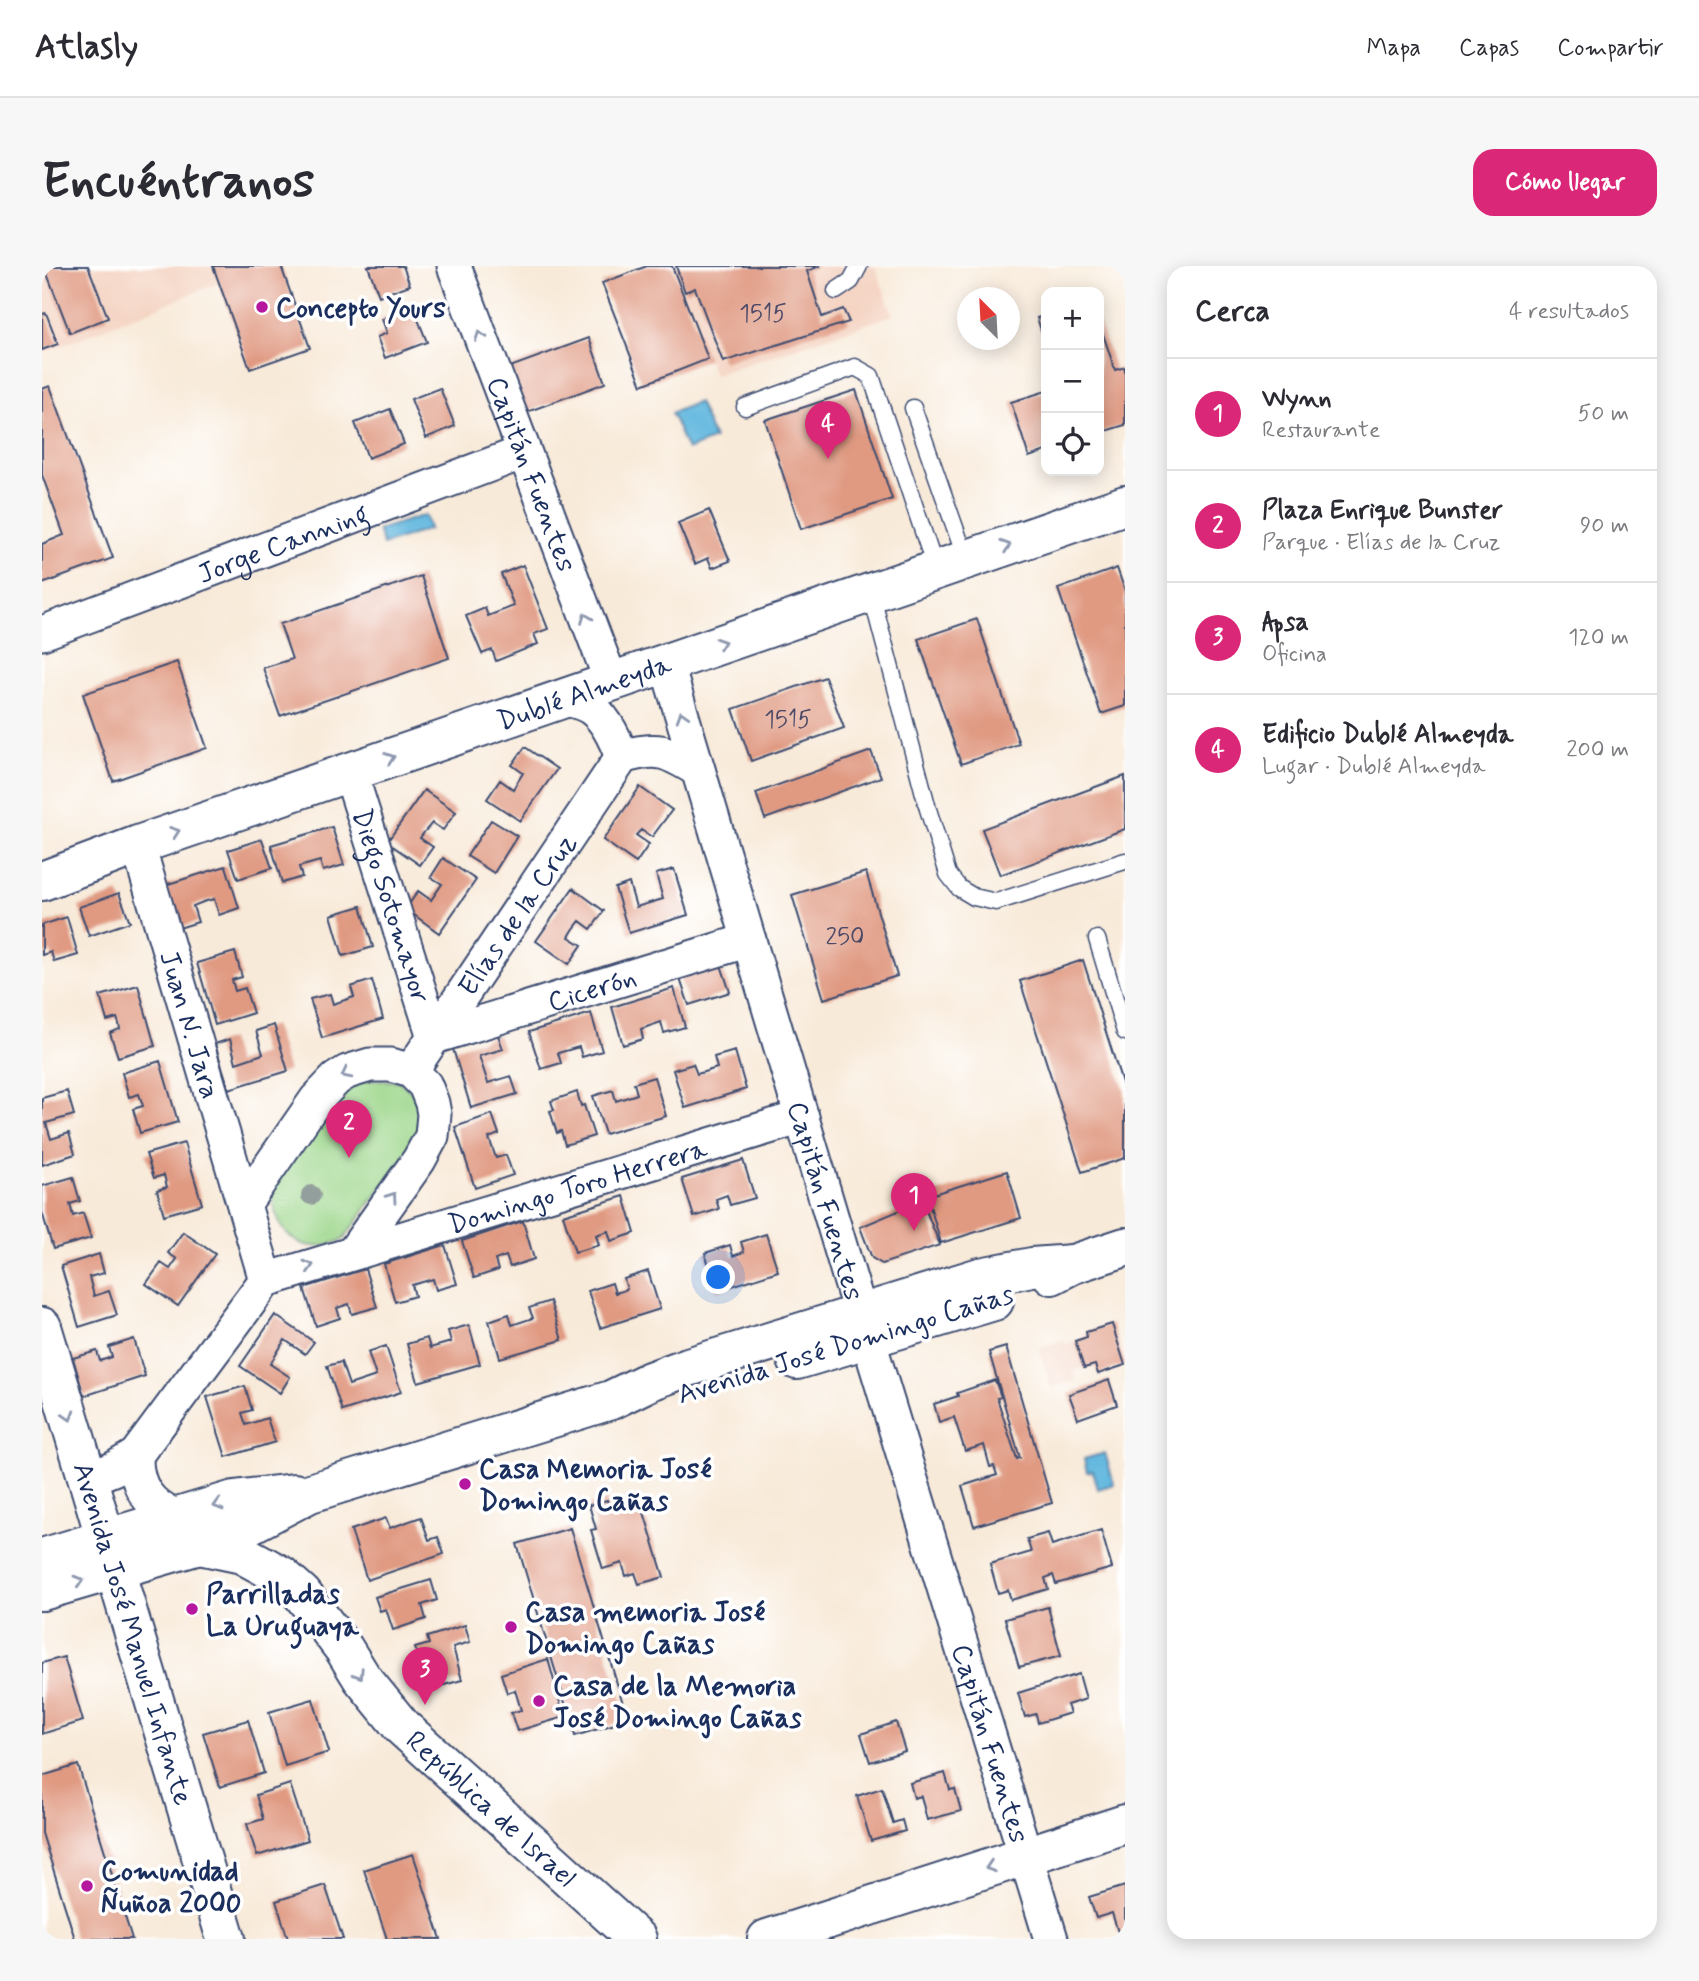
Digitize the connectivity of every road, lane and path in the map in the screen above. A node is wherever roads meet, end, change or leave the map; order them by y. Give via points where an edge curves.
1 (454, 266) edge
2 (859, 266) edge
3 (836, 291) dead end
4 (745, 407) dead end
5 (913, 408) dead end
6 (524, 452) junction
7 (1125, 505) edge
8 (951, 565) junction
9 (870, 592) junction
10 (42, 633) edge
11 (666, 662) junction
12 (611, 681) junction
13 (564, 698) junction
14 (622, 757) junction
15 (698, 770) junction
16 (350, 772) junction
17 (138, 845) junction
18 (1125, 861) edge
19 (42, 881) edge
20 (1097, 939) dead end
21 (749, 940) junction
22 (1125, 1032) edge
23 (434, 1037) junction
24 (411, 1071) junction
25 (802, 1117) junction
26 (244, 1204) junction
27 (1125, 1247) edge
28 (353, 1253) junction
29 (266, 1280) junction
30 (864, 1326) junction
31 (42, 1327) edge
32 (136, 1455) junction
33 (88, 1479) junction
34 (188, 1531) junction
35 (111, 1554) junction
36 (42, 1558) edge
37 (42, 1591) edge
38 (1125, 1824) edge
39 (1026, 1856) junction
40 (226, 1939) edge
41 (637, 1939) edge
42 (766, 1939) edge
43 (1051, 1939) edge

6 -> 1 street, Capitán Fuentes
2 - 3 lane via 851,281
4 - 8 lane via 855,367 871,376
5 - 8 lane
6 - 10 street, Jorge Canning
12 -> 6 street, Capitán Fuentes
8 -> 7 street, Dublé Almeyda
8 - 9 street, Dublé Almeyda
11 -> 9 street, Dublé Almeyda
9 - 18 lane via 928,810 948,874 959,888 996,902
11 - 12 street, Dublé Almeyda
15 -> 11 street, Capitán Fuentes
12 - 13 street, Dublé Almeyda
13 - 14 street via 597,713
16 -> 13 street, Dublé Almeyda
14 - 15 street via 644,750 672,754
14 - 23 street, Elías de la Cruz
15 - 21 street, Capitán Fuentes
17 -> 16 street, Dublé Almeyda
16 - 23 street, Diego Sotomayor
17 - 19 street, Dublé Almeyda
17 - 26 street, Juan N. Jara
20 - 22 lane
21 - 23 street, Cicerón
21 - 25 street, Capitán Fuentes
23 - 24 street, Elías de la Cruz
24 -> 26 street via 370,1065 336,1079 316,1100
28 -> 24 street via 432,1136 434,1114 429,1093
25 - 28 street, Domingo Toro Herrera
25 - 30 street, Capitán Fuentes
26 - 29 street
27 - 30 street, Avenida José Domingo Cañas via 1073,1264 1005,1271
29 -> 28 street
29 - 32 street
30 - 34 street, Avenida José Domingo Cañas via 691,1391 657,1399 611,1400 310,1493 247,1526
30 - 39 street, Capitán Fuentes
31 -> 33 street, Avenida José Manuel Infante
32 - 33 street
32 - 34 street via 145,1494
33 - 35 street, Avenida José Manuel Infante
34 - 35 street, Avenida José Domingo Cañas
34 -> 41 street, República de Israel via 282,1576 302,1594 401,1727
35 - 36 street, Avenida José Domingo Cañas
37 -> 35 street, Avenida José Domingo Cañas
35 - 40 street, Avenida José Manuel Infante
38 - 39 street
39 -> 42 street
39 - 43 street, Capitán Fuentes

